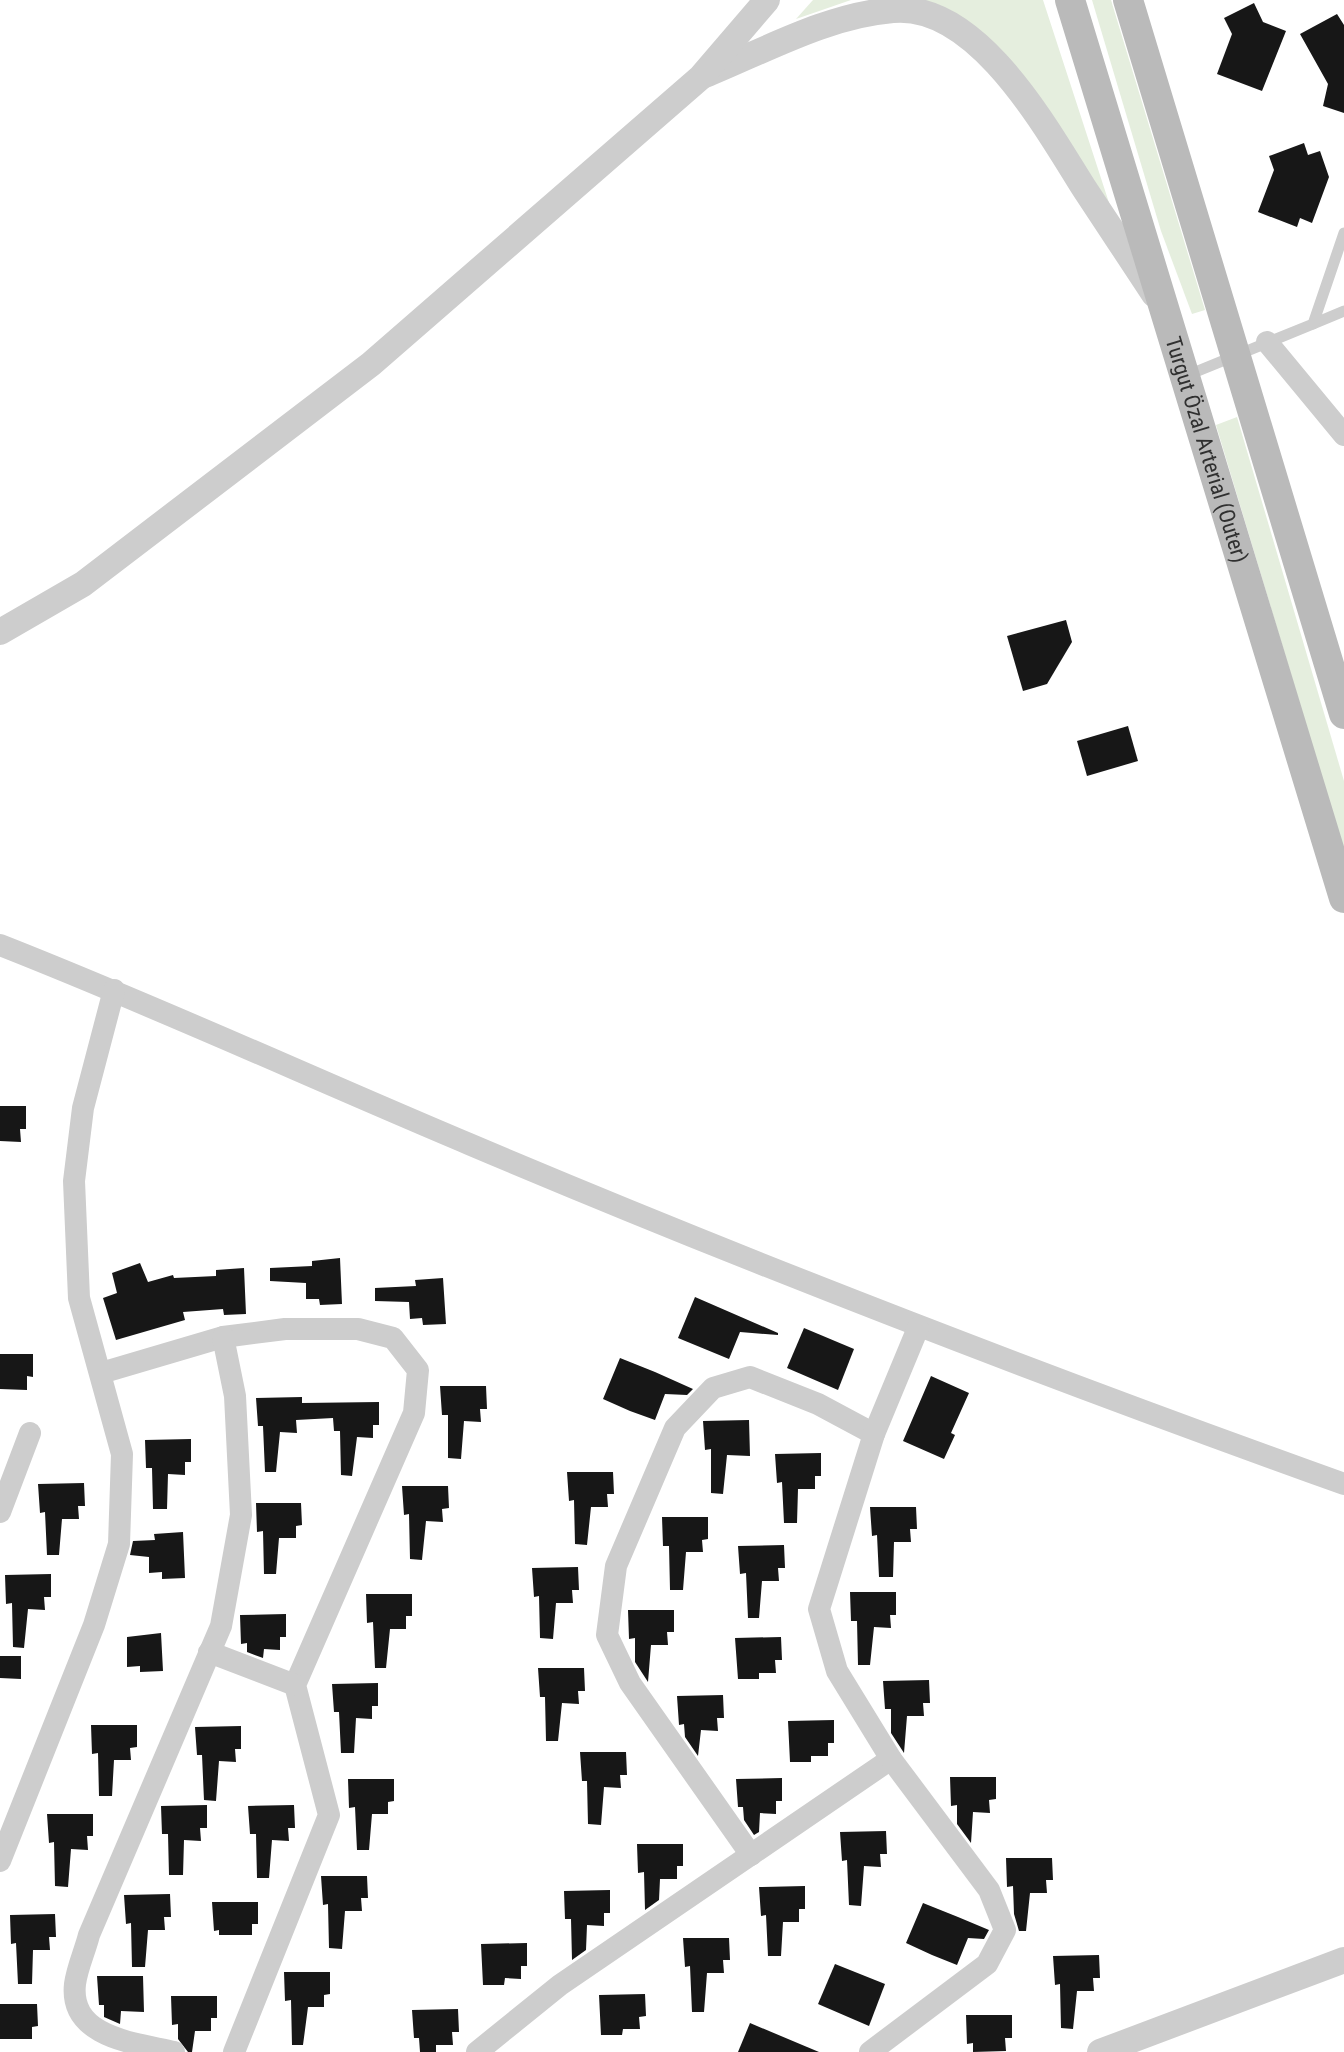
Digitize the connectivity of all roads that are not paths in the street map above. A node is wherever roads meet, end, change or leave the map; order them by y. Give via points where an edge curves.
1 (767, 0) edge
2 (1070, 0) edge
3 (1128, 0) edge
4 (701, 77) junction
5 (1344, 233) edge
6 (1344, 311) edge
7 (1168, 315) junction
8 (1313, 324) junction
9 (1267, 342) junction
10 (1233, 356) junction
11 (1187, 375) junction
12 (1344, 435) edge
13 (0, 632) edge
14 (1344, 714) edge
15 (1344, 898) edge
16 (0, 945) edge
17 (114, 990) junction
18 (918, 1328) junction
19 (223, 1337) junction
20 (101, 1373) junction
21 (30, 1433) dead end
22 (874, 1434) junction
23 (1344, 1484) edge
24 (0, 1512) edge
25 (209, 1652) junction
26 (295, 1685) junction
27 (891, 1759) junction
28 (751, 1855) junction
29 (0, 1861) edge
30 (1344, 1960) edge
31 (174, 2052) edge
32 (234, 2052) edge
33 (477, 2052) edge
34 (870, 2052) edge
35 (1100, 2052) edge

1 - 4 street
2 - 7 main road, Turgut Özal Arterial (Outer)
3 - 10 main road
4 - 7 street via 846,19 896,9 941,19 979,45 1017,85
4 - 13 street via 371,364 83,584
5 - 8 lane
6 - 8 lane
7 - 11 main road, Turgut Özal Arterial (Outer)
8 - 9 lane
9 - 10 lane
9 - 12 street
10 - 11 lane
10 - 14 main road
11 - 15 main road, Turgut Özal Arterial (Outer)
16 - 17 street
17 - 18 street via 469,1144
17 - 20 street via 83,1108 74,1181 79,1298
18 - 22 street
18 - 23 street
19 - 20 street
19 - 25 street via 235,1396 241,1515 221,1626
19 - 26 street via 285,1329 358,1329 393,1338 418,1370 414,1413
20 - 29 street via 122,1454 119,1544 94,1625
21 - 24 street
22 - 27 street via 819,1609 837,1671
22 - 28 street via 750,1377 713,1388 675,1428 616,1566 607,1635 630,1683
25 - 26 street
25 - 31 street via 89,1935 75,1986 79,2012 104,2036
26 - 32 street via 329,1815
27 - 28 street
27 - 34 street via 989,1890 1005,1930 987,1964
28 - 33 street via 560,1985
30 - 35 street

